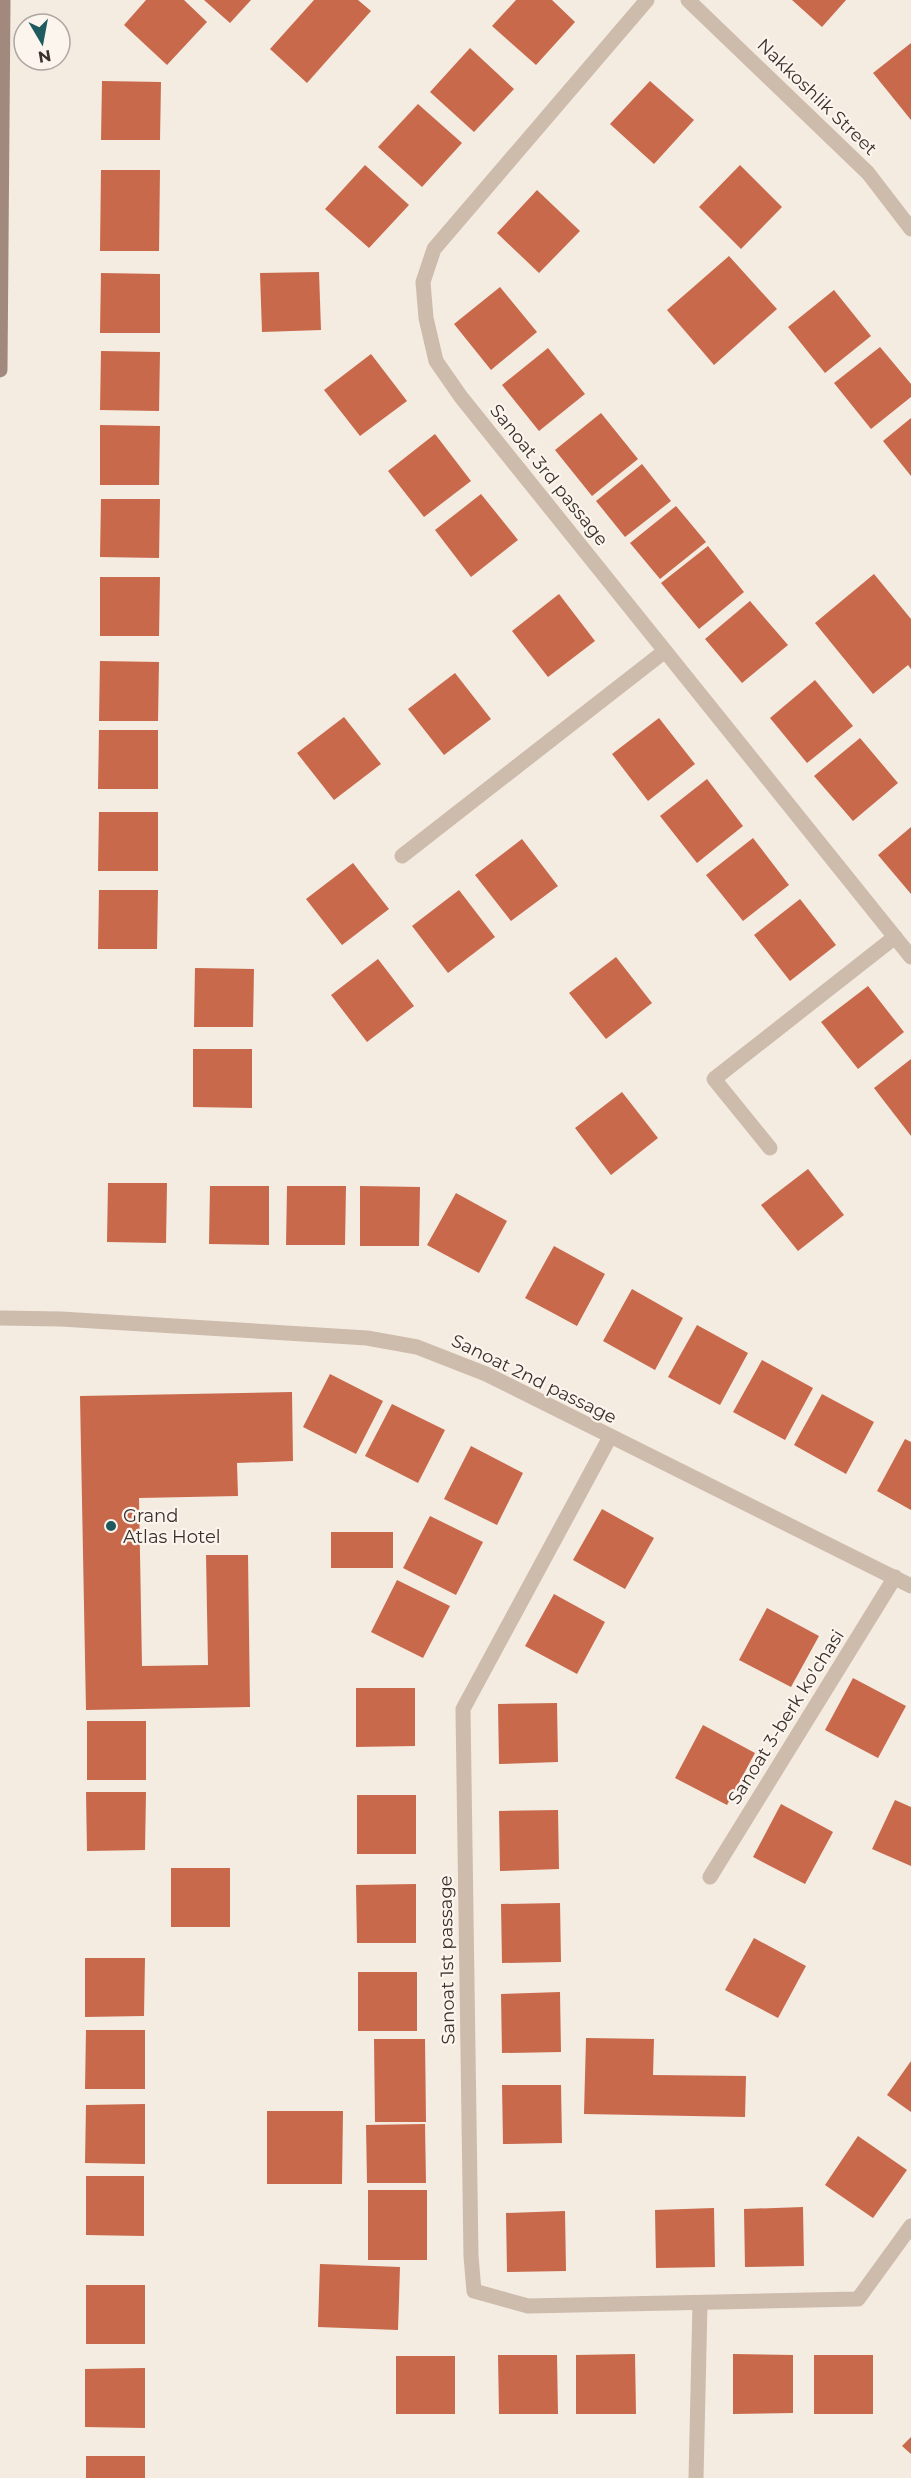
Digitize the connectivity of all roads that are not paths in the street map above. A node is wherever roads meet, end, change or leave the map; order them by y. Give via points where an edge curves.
1 (3, 0) edge
2 (646, 0) edge
3 (688, 0) edge
4 (911, 229) edge
5 (0, 370) edge
6 (665, 651) junction
7 (402, 856) dead end
8 (895, 937) junction
9 (911, 957) edge
10 (770, 1148) dead end
11 (0, 1318) edge
12 (610, 1437) junction
13 (895, 1577) junction
14 (911, 1586) edge
15 (710, 1877) dead end
16 (911, 2226) edge
17 (700, 2304) junction
18 (696, 2478) edge

1 - 5 main road
2 - 6 street, Sanoat 3rd passage via 435,249 423,282 436,361 460,397
3 - 4 street, Nakkoshlik Street via 868,173
6 - 7 street
6 - 8 street, Sanoat 3rd passage
8 - 9 street, Sanoat 3rd passage
8 - 10 street via 714,1079
11 - 12 street, Sanoat 2nd passage via 268,1330 391,1341 441,1354
12 - 13 street, Sanoat 2nd passage
12 - 17 street, Sanoat 1st passage via 463,1709 474,2292 528,2306
13 - 14 street, Sanoat 2nd passage
13 - 15 street, Sanoat 3-berk ko'chasi
16 - 17 street, Sanoat 1st passage via 858,2299
17 - 18 street

